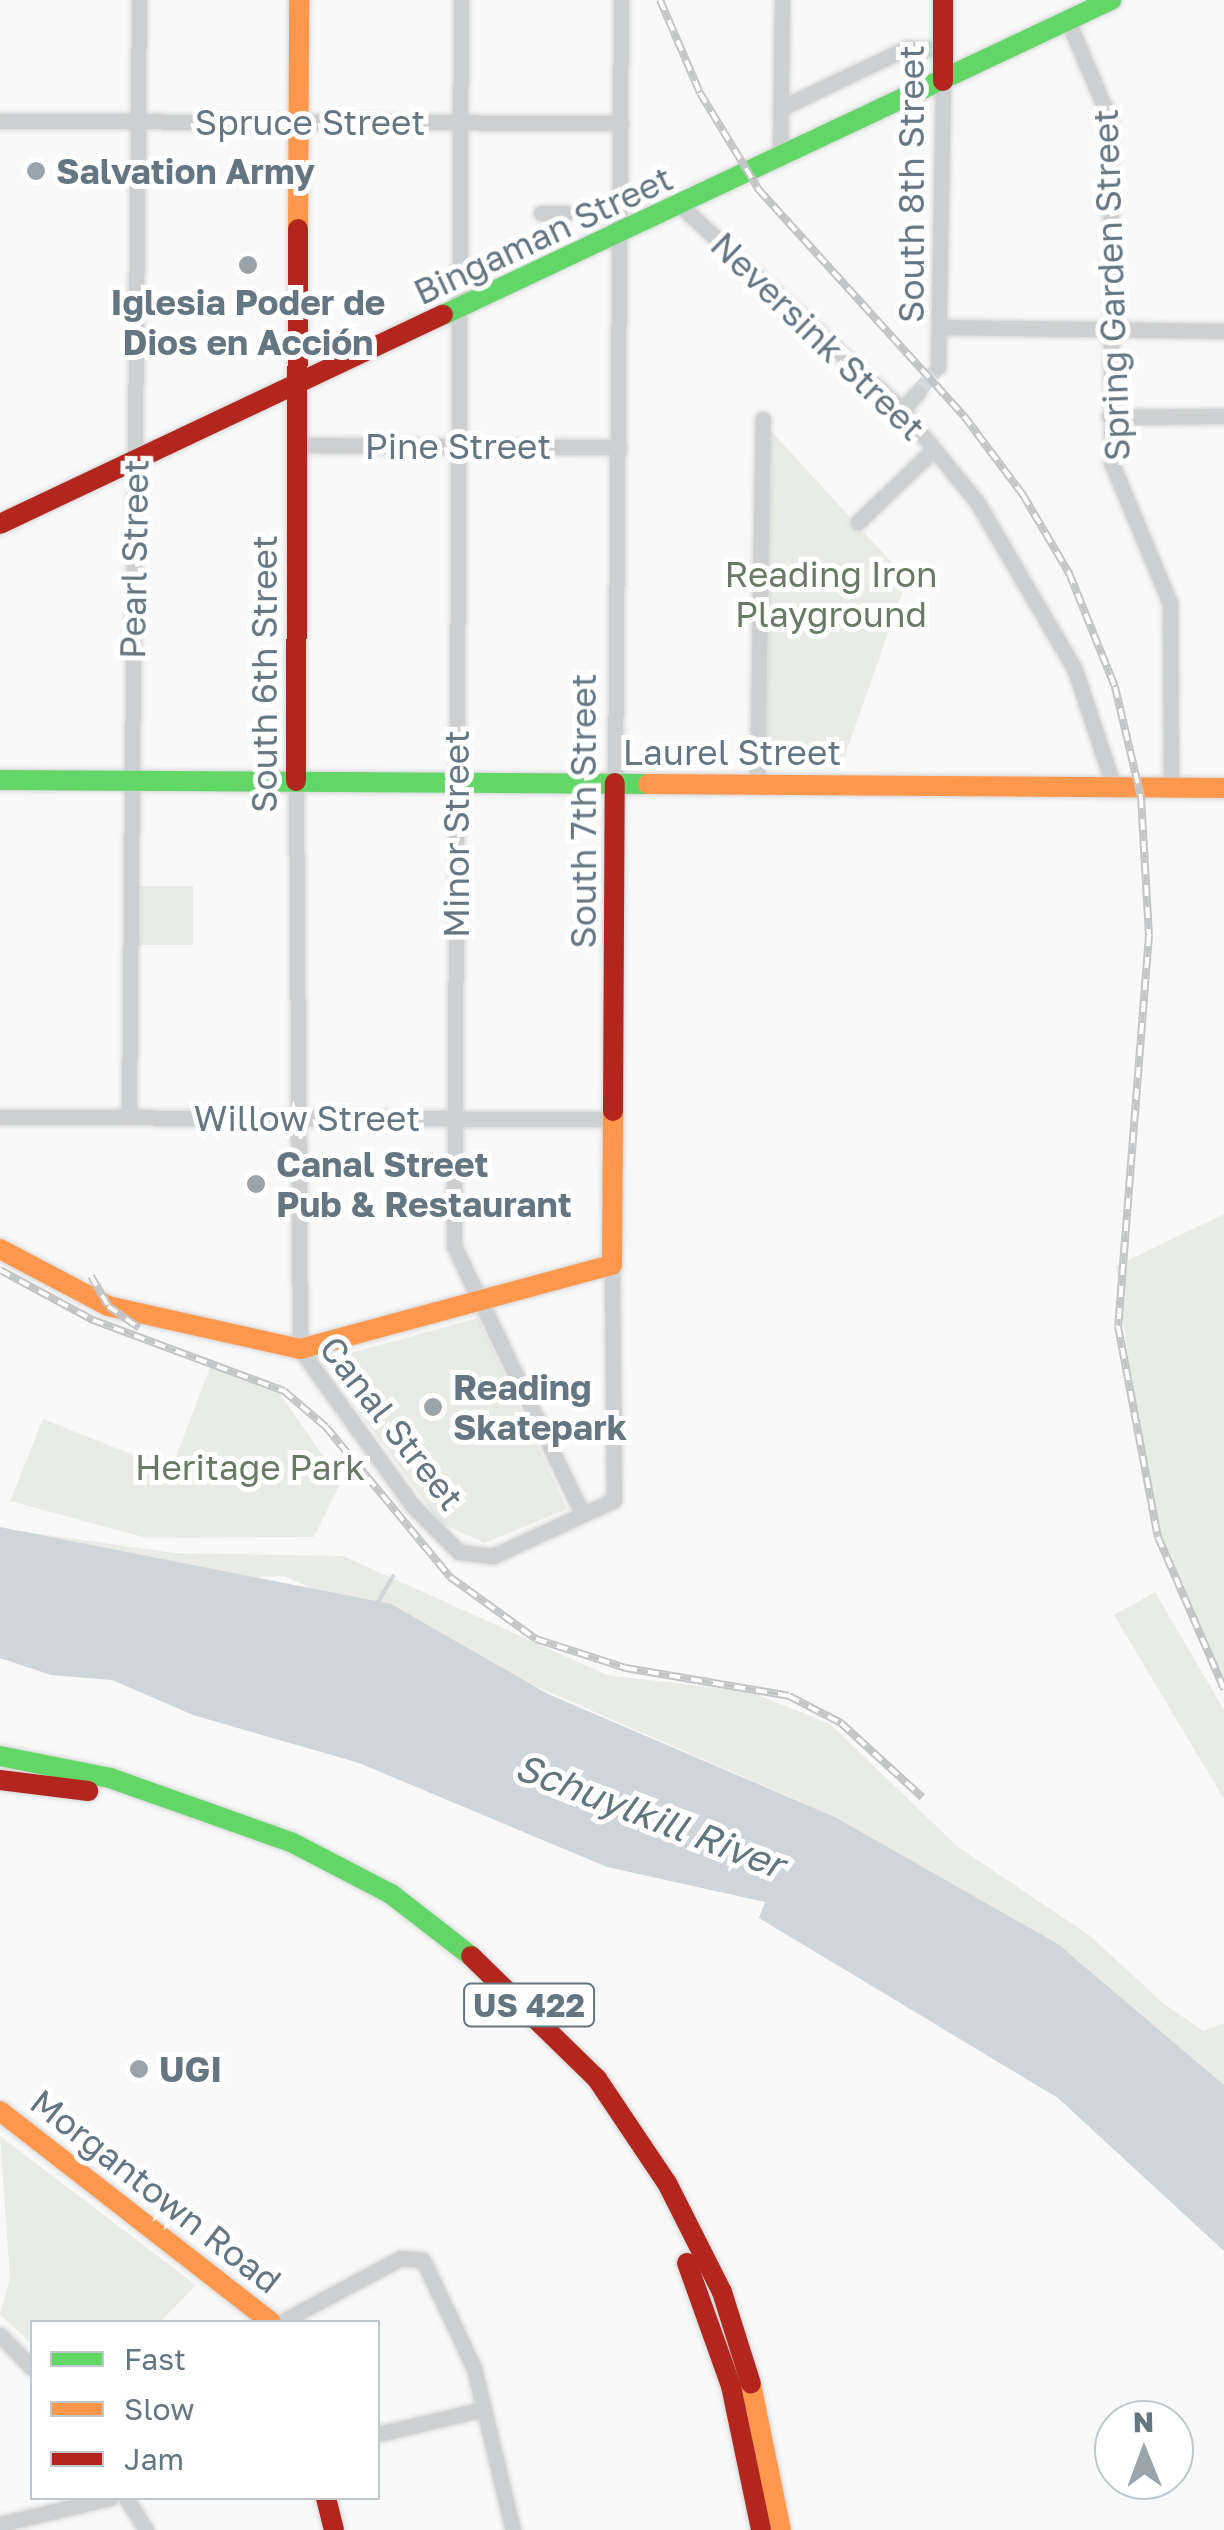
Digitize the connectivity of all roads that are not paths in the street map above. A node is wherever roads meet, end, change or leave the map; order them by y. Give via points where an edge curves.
1 (139, 0) edge
2 (299, 0) edge
3 (461, 0) edge
4 (622, 0) edge
5 (782, 0) edge
6 (942, 0) edge
7 (1110, 0) edge
8 (1068, 20) junction
9 (942, 49) junction
10 (942, 81) junction
11 (781, 108) junction
12 (0, 121) edge
13 (139, 122) junction
14 (299, 122) junction
15 (460, 123) junction
16 (620, 123) junction
17 (780, 159) junction
18 (681, 206) junction
19 (541, 212) dead end
20 (566, 213) dead end
21 (622, 234) junction
22 (459, 310) junction
23 (944, 328) junction
24 (1108, 330) junction
25 (1224, 331) edge
26 (938, 366) tunnel mouth
27 (298, 387) junction
28 (918, 392) tunnel mouth
29 (902, 410) junction
30 (1109, 416) junction
31 (1224, 416) edge
32 (763, 419) dead end
33 (297, 446) junction
34 (458, 446) junction
35 (619, 447) junction
36 (934, 448) junction
37 (136, 463) junction
38 (858, 522) dead end
39 (0, 524) edge
40 (0, 780) edge
41 (130, 780) junction
42 (296, 781) junction
43 (456, 782) junction
44 (616, 784) junction
45 (757, 785) junction
46 (1114, 787) junction
47 (1171, 788) junction
48 (1224, 788) edge
49 (0, 1117) edge
50 (128, 1117) junction
51 (295, 1118) junction
52 (455, 1118) junction
53 (613, 1120) junction
54 (0, 1248) edge
55 (612, 1265) junction
56 (481, 1303) junction
57 (300, 1348) junction
58 (614, 1500) joint
59 (583, 1515) junction
60 (0, 1756) edge
61 (0, 1780) edge
62 (0, 2111) edge
63 (268, 2320) edge
64 (285, 2320) edge
65 (0, 2336) edge
66 (30, 2366) edge
67 (484, 2409) junction
68 (380, 2434) edge
69 (102, 2500) edge
70 (127, 2500) edge
71 (326, 2500) edge
72 (0, 2524) edge
73 (146, 2530) edge
74 (334, 2530) edge
75 (513, 2530) edge
76 (761, 2530) edge
77 (781, 2530) edge

1 - 13 street, Pearl Street
2 - 14 main road, South 6th Street
3 - 15 street, Minor Street
4 - 16 street, South 7th Street
5 - 11 street
6 - 9 main road, South 8th Street
7 - 8 main road, Bingaman Street
8 - 10 main road, Bingaman Street
8 - 24 street, Spring Garden Street via 1110,120
9 - 10 main road, South 8th Street
9 - 11 street via 907,48
10 - 17 main road, Bingaman Street
10 - 23 street, South 8th Street
11 - 17 street
12 - 13 street, Spruce Street
13 - 14 street, Spruce Street
13 - 37 street, Pearl Street
14 - 15 street, Spruce Street
14 - 27 main road, South 6th Street
15 - 16 street, Spruce Street
15 - 22 street, Minor Street
16 - 21 street, South 7th Street
17 - 18 main road, Bingaman Street
18 - 21 main road, Bingaman Street
18 - 29 street, Neversink Street
19 - 20 street
21 - 22 main road, Bingaman Street
21 - 35 street, South 7th Street
22 - 27 main road, Bingaman Street
22 - 34 street, Minor Street
23 - 24 street
23 - 26 street, South 8th Street
24 - 25 street
24 - 30 street, Spring Garden Street
27 - 33 main road, South 6th Street
27 - 37 main road, Bingaman Street
28 - 29 street
29 - 36 street, Neversink Street
30 - 31 street
30 - 47 street, Spring Garden Street via 1112,464 1174,627
32 - 45 street
33 - 34 street, Pine Street
33 - 42 main road, South 6th Street
34 - 35 street, Pine Street
34 - 43 street, Minor Street
35 - 44 street, South 7th Street
36 - 38 street
36 - 46 street, Neversink Street via 986,516 1075,670
37 - 39 main road, Bingaman Street
37 - 41 street, Pearl Street
40 - 41 main road, Laurel Street
41 - 42 main road, Laurel Street
41 - 50 street, Pearl Street
42 - 43 main road, Laurel Street
42 - 51 street, South 6th Street
43 - 44 main road, Laurel Street
43 - 52 street, Minor Street
44 - 45 main road, Laurel Street
44 - 53 main road, South 7th Street
45 - 46 main road, Laurel Street
46 - 47 main road, Laurel Street
47 - 48 main road, Laurel Street
49 - 50 street, Willow Street
50 - 51 street, Willow Street
51 - 52 street, Willow Street
51 - 57 street, South 6th Street
52 - 53 street, Willow Street
52 - 56 street, Minor Street via 454,1246
53 - 55 main road, South 7th Street
54 - 57 main road, Canal Street via 108,1306
55 - 56 main road
55 - 58 street, South 7th Street
56 - 57 main road
56 - 59 street, Minor Street
57 - 59 street, Canal Street via 413,1506 459,1552 493,1556
58 - 59 street, Canal Street
60 - 77 main road, US 422 via 129,1784 291,1842 404,1903 518,1994 598,2079 667,2184 722,2292 761,2415
61 - 76 main road, US 422 via 129,1800 273,1850 380,1908 510,2009 580,2086 666,2216 731,2386
62 - 63 main road, Morgantown Road
64 - 67 street via 411,2256 426,2264 452,2312
65 - 66 street
67 - 68 street
67 - 75 street
69 - 72 street
70 - 73 street
71 - 74 main road

